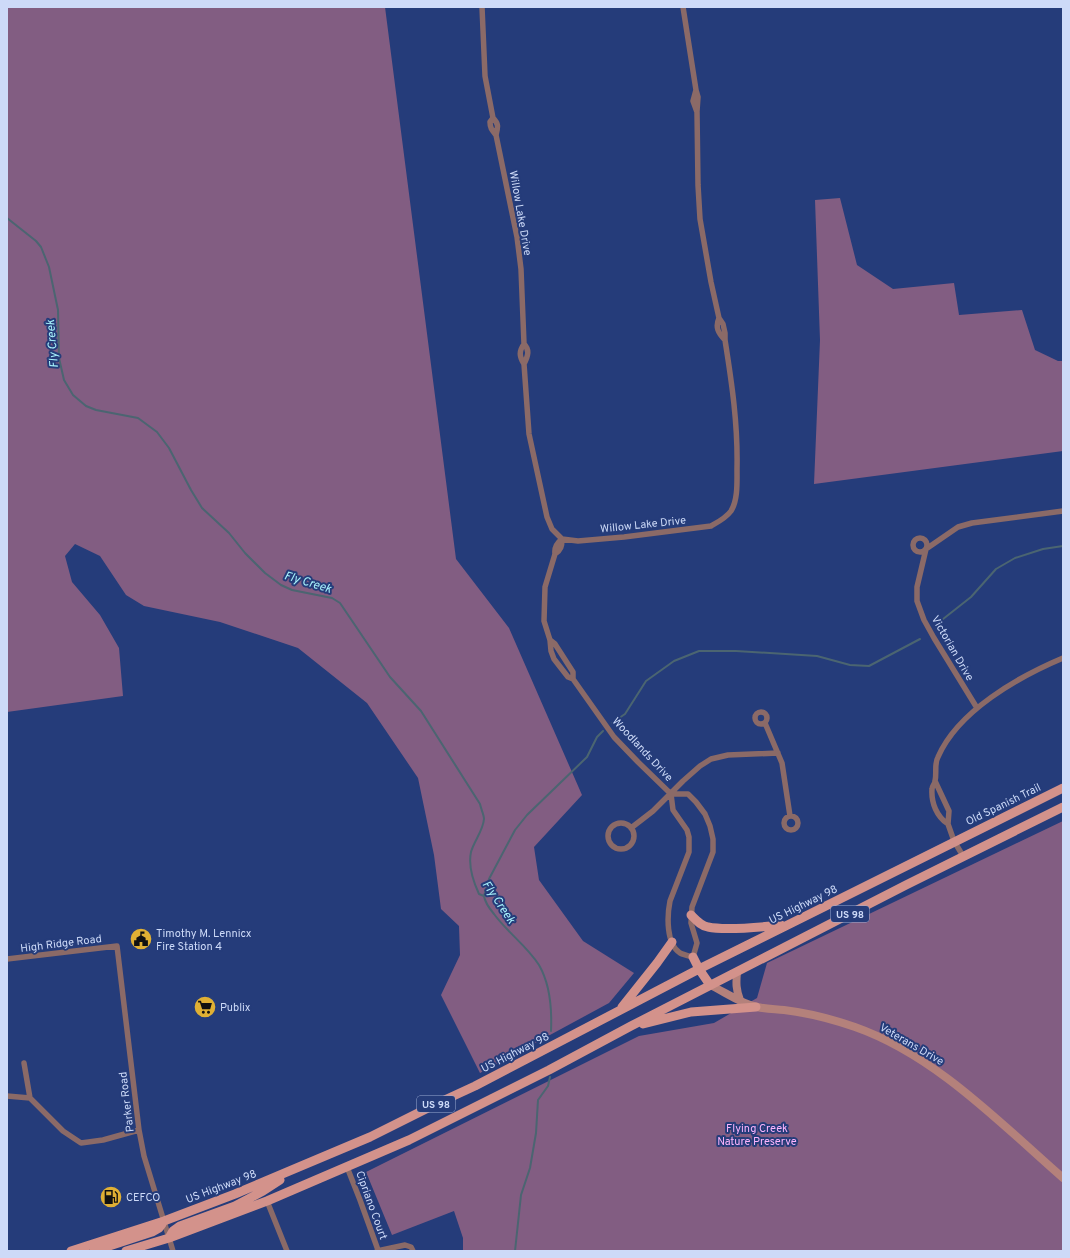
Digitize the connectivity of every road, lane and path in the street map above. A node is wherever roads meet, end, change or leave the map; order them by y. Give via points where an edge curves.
1 (482, 7) edge
2 (684, 7) edge
3 (1063, 511) edge
4 (562, 539) junction
5 (550, 640) junction
6 (1063, 658) edge
7 (573, 679) junction
8 (977, 708) junction
9 (765, 723) dead end
10 (778, 753) junction
11 (935, 781) junction
12 (1063, 788) edge
13 (671, 794) junction
14 (1063, 807) edge
15 (790, 816) dead end
16 (948, 824) junction
17 (631, 828) junction
18 (954, 841) junction
19 (963, 856) junction
20 (691, 915) junction
21 (788, 924) junction
22 (672, 942) junction
23 (117, 946) joint
24 (693, 957) junction
25 (7, 959) edge
26 (699, 969) junction
27 (738, 972) junction
28 (710, 985) junction
29 (740, 1000) junction
30 (756, 1007) junction
31 (619, 1011) junction
32 (631, 1026) junction
33 (24, 1063) dead end
34 (7, 1096) edge
35 (30, 1098) junction
36 (139, 1130) junction
37 (370, 1137) junction
38 (377, 1154) junction
39 (347, 1167) junction
40 (296, 1169) junction
41 (1063, 1178) edge
42 (267, 1201) junction
43 (164, 1221) junction
44 (169, 1238) junction
45 (71, 1251) edge
46 (94, 1251) edge
47 (126, 1251) edge
48 (173, 1251) edge
49 (287, 1251) edge
50 (377, 1251) edge
51 (413, 1251) edge

1 - 4 street, Willow Lake Drive via 485,76 493,118 498,127 496,135 521,269 524,344 520,354 524,364 529,434 547,517 552,530
2 - 4 street, Willow Lake Drive via 696,90 693,101 697,112 700,219 719,318 717,328 725,340 736,412 736,498 731,511 720,522 711,526 586,541
3 - 8 street, Victorian Drive via 972,523 958,527 926,549 917,587 917,601 930,631
4 - 5 street, Woodlands Drive via 554,550 545,587 544,621
5 - 7 street, Woodlands Drive via 573,672
5 - 7 street, Woodlands Drive via 554,659 568,677
6 - 8 street via 1000,690
7 - 13 street, Woodlands Drive via 614,737
8 - 11 street via 947,739 937,758
9 - 10 street
10 - 13 street via 728,755 711,759
10 - 15 street via 782,762
11 - 16 street via 949,811
11 - 16 street via 932,789 935,807 939,818
12 - 18 main road, Old Spanish Trail / US 98
13 - 17 street
13 - 20 street, Woodlands Drive via 688,794 696,802 708,820 713,839 713,852
13 - 22 street, Woodlands Drive via 673,810 687,830 690,844 668,910
14 - 19 main road, US 98
16 - 18 street
17 - 17 street via 624,823 615,824 609,831 610,844 616,849 629,847 634,840
18 - 19 street
18 - 21 main road, US Highway 98 / US 98
19 - 27 main road, US 98
20 - 21 main road via 703,925 714,928
20 - 24 street, Woodlands Drive via 696,943
21 - 26 main road, US Highway 98 / US 98
22 - 24 street via 680,953
22 - 31 main road
23 - 25 street, High Ridge Road
23 - 36 street, Parker Road
24 - 26 main road
26 - 28 main road
26 - 31 main road, US Highway 98 / US 98
27 - 28 main road, US 98
27 - 29 street via 736,982
28 - 29 street, Veterans Drive
28 - 32 main road, US 98
29 - 30 street, Veterans Drive
30 - 32 main road via 691,1012
30 - 41 street, Veterans Drive via 819,1016 888,1041 949,1079
31 - 37 main road, US Highway 98 / US 98 via 476,1086
32 - 38 main road, US 98 via 550,1070
33 - 35 street
34 - 35 street
35 - 36 street via 63,1131 81,1143
36 - 43 street, Parker Road via 144,1156
37 - 38 main road
37 - 40 main road, US Highway 98 / US 98
38 - 39 main road, US 98
39 - 42 main road, US 98
39 - 50 street, Cipriano Court
40 - 43 main road, US Highway 98 / US 98
40 - 44 main road via 235,1206 180,1226
42 - 44 main road, US 98
42 - 49 street
43 - 44 street, Parker Road
43 - 45 main road, US Highway 98 / US 98
43 - 46 main road via 159,1228
44 - 47 main road, US 98
44 - 48 street, Parker Road
50 - 51 street, Cipriano Court via 405,1245

